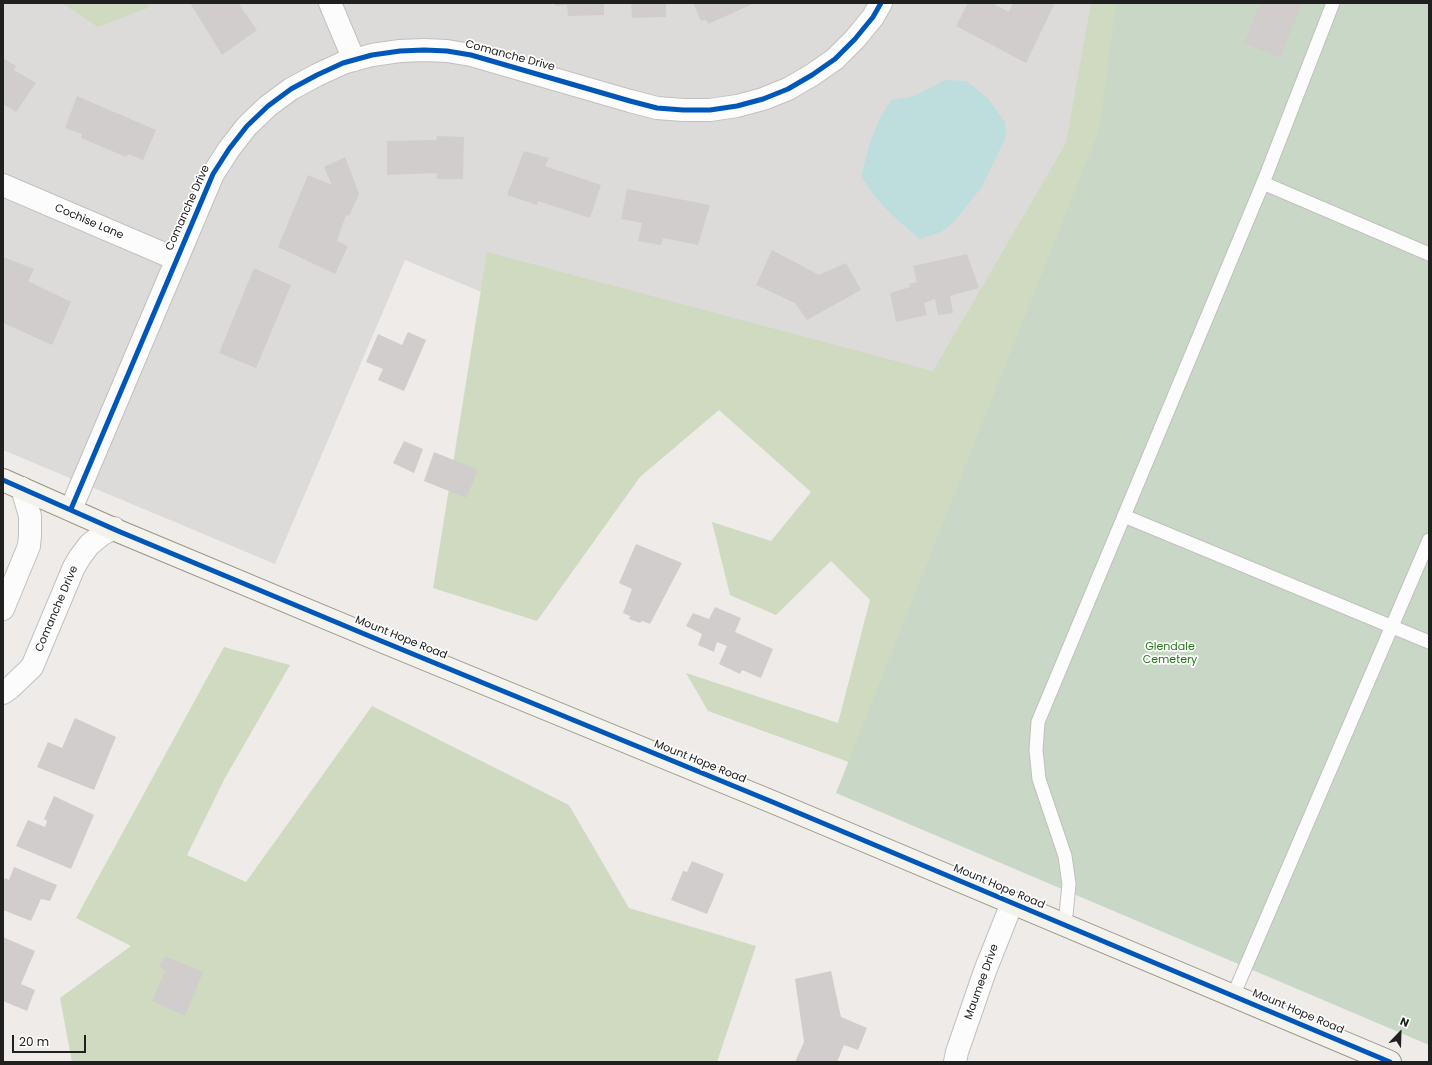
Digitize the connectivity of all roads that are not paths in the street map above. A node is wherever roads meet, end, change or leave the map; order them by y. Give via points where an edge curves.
1 (330, 3) edge
2 (881, 3) edge
3 (1333, 3) edge
4 (354, 60) junction
5 (1263, 183) junction
6 (3, 185) edge
7 (1429, 254) edge
8 (176, 259) junction
9 (12, 484) edge
10 (71, 509) junction
11 (1124, 516) junction
12 (114, 528) junction
13 (1429, 540) edge
14 (3, 609) edge
15 (1392, 626) junction
16 (1429, 642) edge
17 (3, 693) edge
18 (1012, 903) junction
19 (1064, 925) junction
20 (1233, 996) junction
21 (955, 1062) edge
22 (1390, 1062) edge

1 - 4 street
2 - 4 street, Comanche Drive via 855,39 835,59 812,75 788,89 763,99 710,110 657,108 478,57 448,51 400,51
3 - 5 lane
4 - 8 street, Comanche Drive via 291,89 247,126 213,174
5 - 7 lane
5 - 11 lane
6 - 8 street, Cochise Lane
8 - 10 street, Comanche Drive
9 - 10 street, Mount Hope Road
9 - 14 street via 30,516 30,535 29,546
10 - 12 street, Mount Hope Road
11 - 15 lane
11 - 19 lane via 1038,722 1036,762 1039,778 1065,856 1069,884
12 - 17 street, Comanche Drive via 100,535 80,557 32,668
12 - 18 street, Mount Hope Road
13 - 15 lane
15 - 16 lane
15 - 20 lane
18 - 19 street, Mount Hope Road
18 - 21 street, Maumee Drive via 985,971 956,1052
19 - 20 street, Mount Hope Road
20 - 22 street, Mount Hope Road

